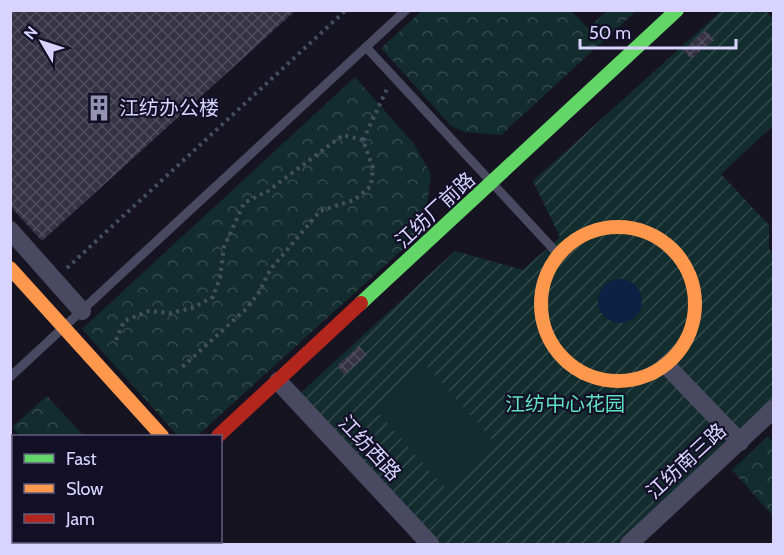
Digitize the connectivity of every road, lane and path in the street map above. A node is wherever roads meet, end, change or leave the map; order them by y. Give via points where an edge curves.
1 (346, 10) edge
2 (406, 10) edge
3 (677, 10) edge
4 (366, 47) junction
5 (393, 75) junction
6 (363, 140) junction
7 (493, 182) junction
8 (10, 230) edge
9 (558, 254) junction
10 (10, 268) edge
11 (54, 280) junction
12 (82, 311) junction
13 (63, 328) junction
14 (116, 340) dead end
15 (666, 365) junction
16 (180, 369) dead end
17 (10, 377) edge
18 (278, 381) junction
19 (774, 409) edge
20 (161, 435) edge
21 (219, 435) edge
22 (740, 442) junction
23 (430, 544) edge
24 (628, 544) edge

1 - 11 path
2 - 4 lane
3 - 7 street, 江纺厂前路
4 - 5 lane
4 - 12 lane
5 - 6 path
5 - 7 lane
6 - 14 path via 343,135 268,191 244,203 224,247 213,297 192,308 170,313 150,311 124,321
6 - 16 path via 373,168 371,186 354,200 320,211 270,270 245,310
7 - 9 lane
7 - 18 street, 江纺厂前路
8 - 11 street
9 - 15 street via 546,276 540,301 543,326 554,349 571,367 594,378 619,382 644,377
9 - 15 street via 578,238 602,228 619,227 652,235 673,250 688,271 695,296 693,322 683,346
10 - 13 street
11 - 12 street
12 - 13 lane
13 - 17 lane
13 - 20 street
15 - 22 street
18 - 21 street, 江纺厂前路
18 - 23 street, 江纺西路
19 - 22 street, 江纺南三路
22 - 24 street, 江纺南三路

